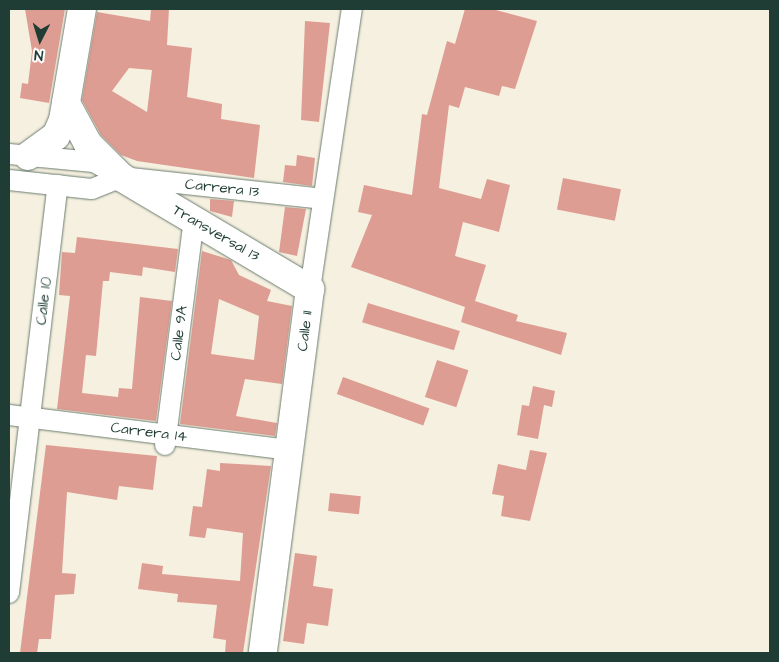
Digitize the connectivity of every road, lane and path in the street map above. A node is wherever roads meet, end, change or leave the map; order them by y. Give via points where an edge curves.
1 (82, 9) edge
2 (352, 9) edge
3 (66, 103) junction
4 (19, 155) edge
5 (121, 177) junction
6 (9, 180) edge
7 (58, 185) junction
8 (322, 199) junction
9 (194, 220) junction
10 (310, 289) junction
11 (9, 415) edge
12 (30, 423) junction
13 (9, 426) edge
14 (166, 439) junction
15 (289, 456) junction
16 (9, 593) edge
17 (264, 653) edge

1 - 3 street
2 - 8 street, Calle 11
3 - 4 street via 56,136
3 - 5 street via 88,144
4 - 5 street, Carrera 13 via 94,162
5 - 7 street, Carrera 13 via 92,189
5 - 8 street, Carrera 13
5 - 9 street, Transversal 13
6 - 7 street, Carrera 13
7 - 12 street, Calle 10
8 - 10 street, Calle 11
9 - 10 street, Transversal 13
9 - 14 street, Calle 9A
10 - 15 street, Calle 11
11 - 12 street, Carrera 14
12 - 13 street
12 - 14 street, Carrera 14
12 - 16 street
14 - 15 street, Carrera 14
15 - 17 street, Calle 11

